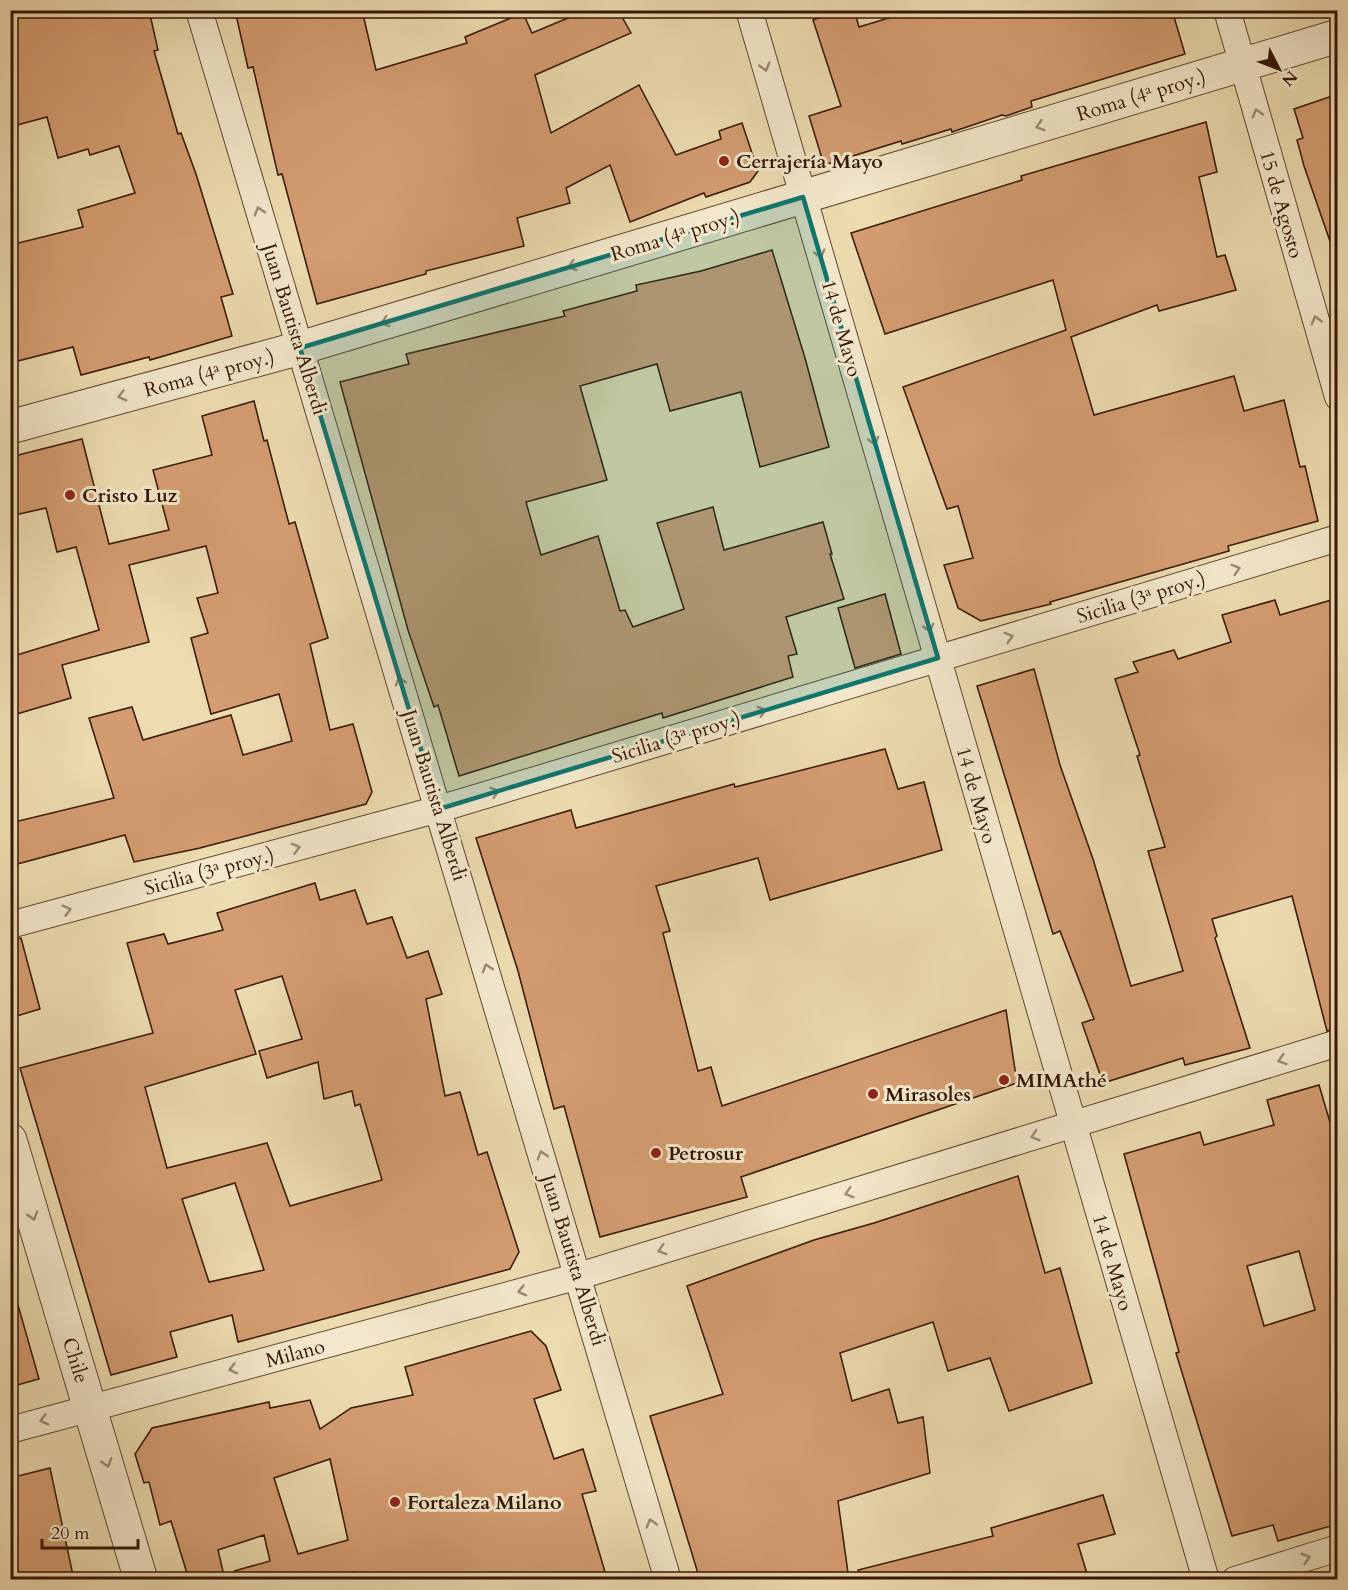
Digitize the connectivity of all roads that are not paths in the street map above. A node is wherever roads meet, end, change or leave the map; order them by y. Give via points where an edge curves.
1 (199, 10) edge
2 (749, 10) edge
3 (1227, 10) edge
4 (1338, 36) edge
5 (1243, 64) junction
6 (803, 197) junction
7 (300, 348) junction
8 (1338, 397) edge
9 (10, 427) edge
10 (1338, 538) edge
11 (938, 658) junction
12 (439, 809) junction
13 (10, 925) edge
14 (1338, 1042) edge
15 (1073, 1124) junction
16 (10, 1140) edge
17 (579, 1276) junction
18 (90, 1408) junction
19 (10, 1430) edge
20 (1338, 1548) edge
21 (141, 1580) edge
22 (668, 1580) edge
23 (1206, 1580) edge
24 (1235, 1580) edge

7 -> 1 street, Juan Bautista Alberdi
2 -> 6 street, 14 de Mayo
3 - 5 street, 15 de Agosto
4 - 5 street, Roma (4ª proy.)
5 -> 6 street, Roma (4ª proy.)
8 -> 5 street, 15 de Agosto
6 -> 7 street, Roma (4ª proy.)
6 -> 11 street, 14 de Mayo
7 -> 9 street, Roma (4ª proy.)
12 -> 7 street, Juan Bautista Alberdi
11 -> 10 street, Sicilia (3ª proy.)
12 -> 11 street, Sicilia (3ª proy.)
11 - 15 street, 14 de Mayo
13 -> 12 street, Sicilia (3ª proy.)
17 -> 12 street, Juan Bautista Alberdi
14 -> 15 street, Milano
15 -> 17 street, Milano
15 - 23 street, 14 de Mayo
16 -> 18 street, Chile
17 -> 18 street, Milano
22 -> 17 street, Juan Bautista Alberdi
18 -> 19 street, Milano
18 -> 21 street, Chile
24 -> 20 street

